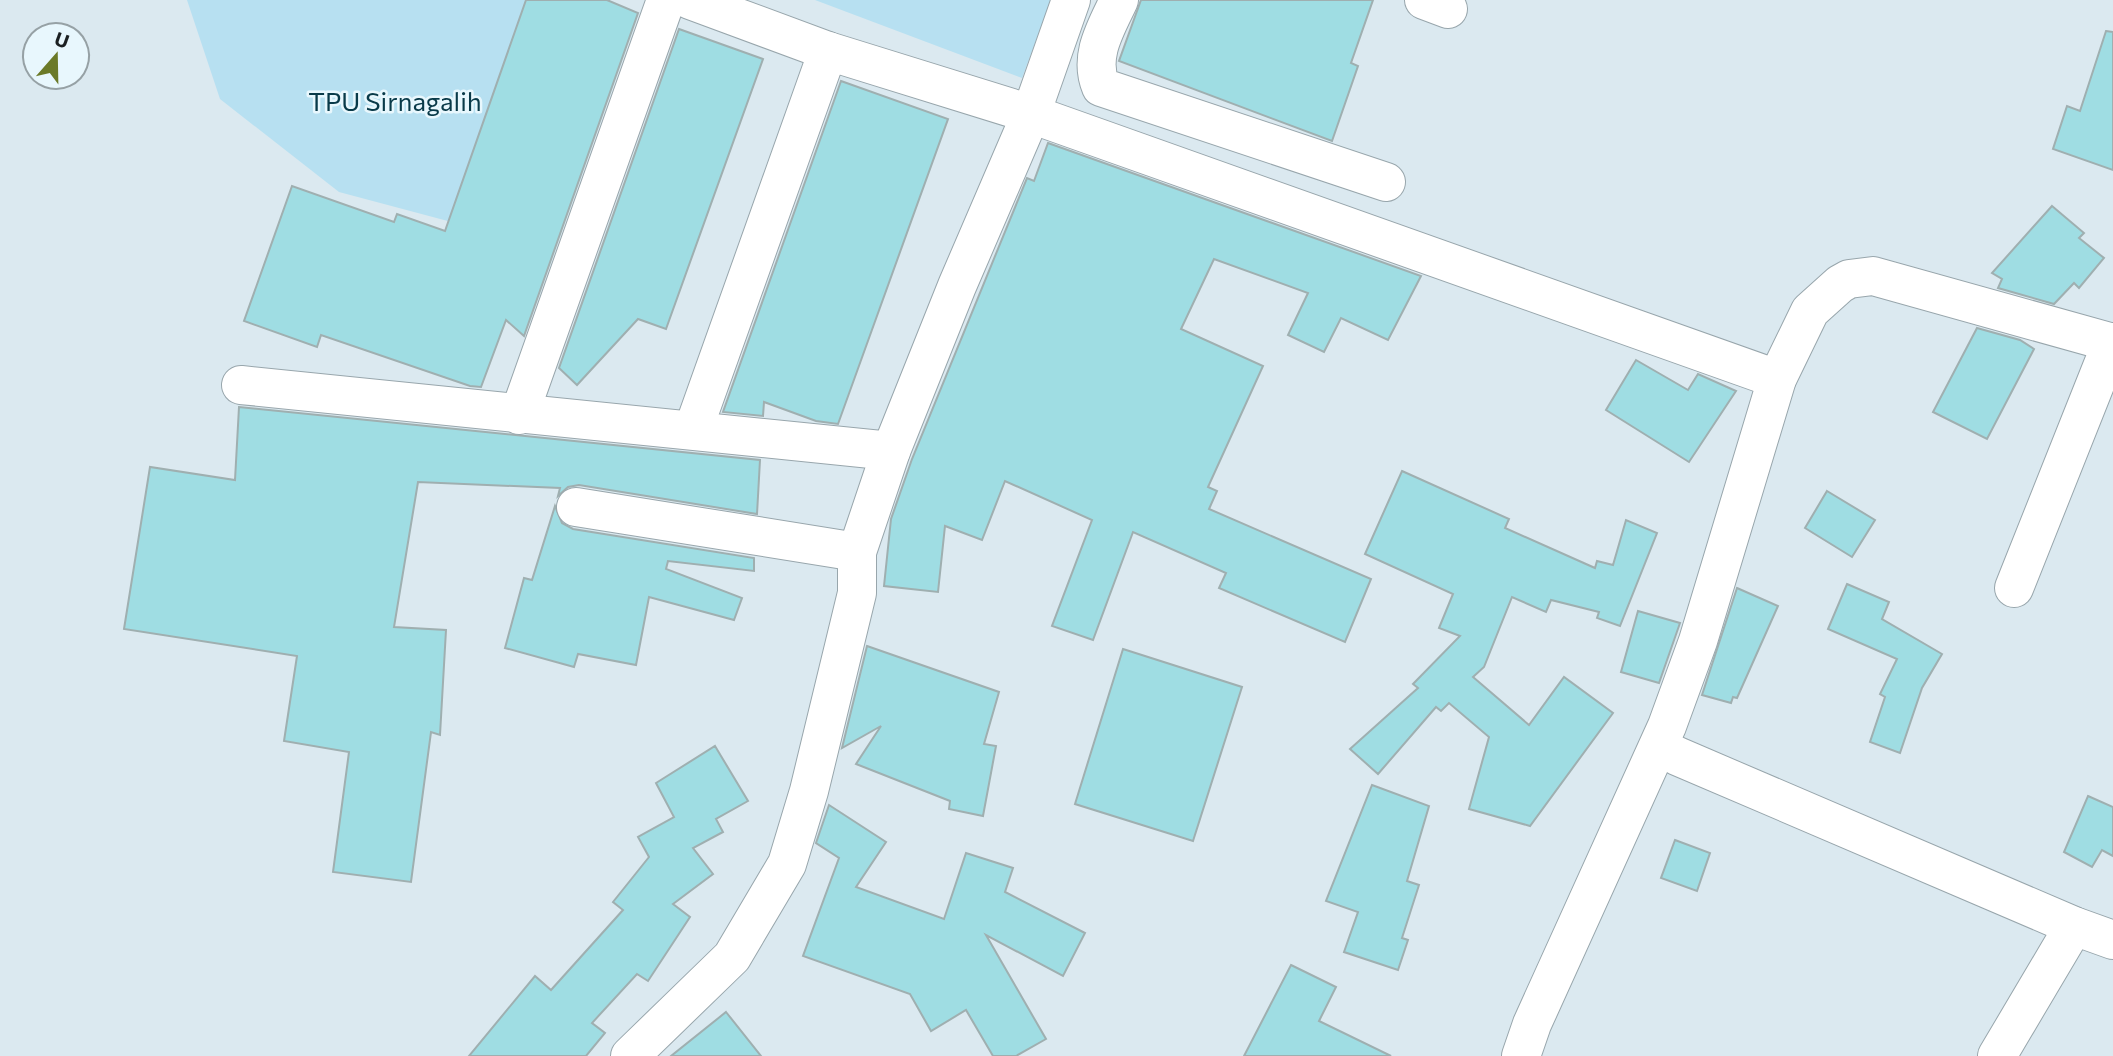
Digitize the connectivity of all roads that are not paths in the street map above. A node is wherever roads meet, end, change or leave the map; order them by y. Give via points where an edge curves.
1 (666, 0) edge
2 (690, 0) edge
3 (1071, 0) edge
4 (1119, 0) edge
5 (828, 51) junction
6 (1031, 114) junction
7 (1386, 182) dead end
8 (2112, 343) edge
9 (1777, 379) junction
10 (241, 386) dead end
11 (519, 415) junction
12 (693, 430) junction
13 (891, 451) junction
14 (576, 507) dead end
15 (857, 552) junction
16 (2014, 589) dead end
17 (1659, 746) junction
18 (2074, 926) junction
19 (2113, 940) edge
20 (630, 1056) edge
21 (1521, 1056) edge
22 (1997, 1056) edge

1 - 11 street
2 - 5 street
3 - 6 street
4 - 7 street via 1097,53 1095,66 1101,86
5 - 6 street
5 - 12 street
6 - 9 street
6 - 13 street
8 - 9 street via 1873,276 1840,284 1810,311
8 - 16 street
9 - 17 street via 1698,641
10 - 11 street
11 - 12 street
12 - 13 street
13 - 15 street
14 - 15 street
15 - 20 street via 857,593 787,864 732,957
17 - 18 street
17 - 21 street
18 - 19 street
18 - 22 street

